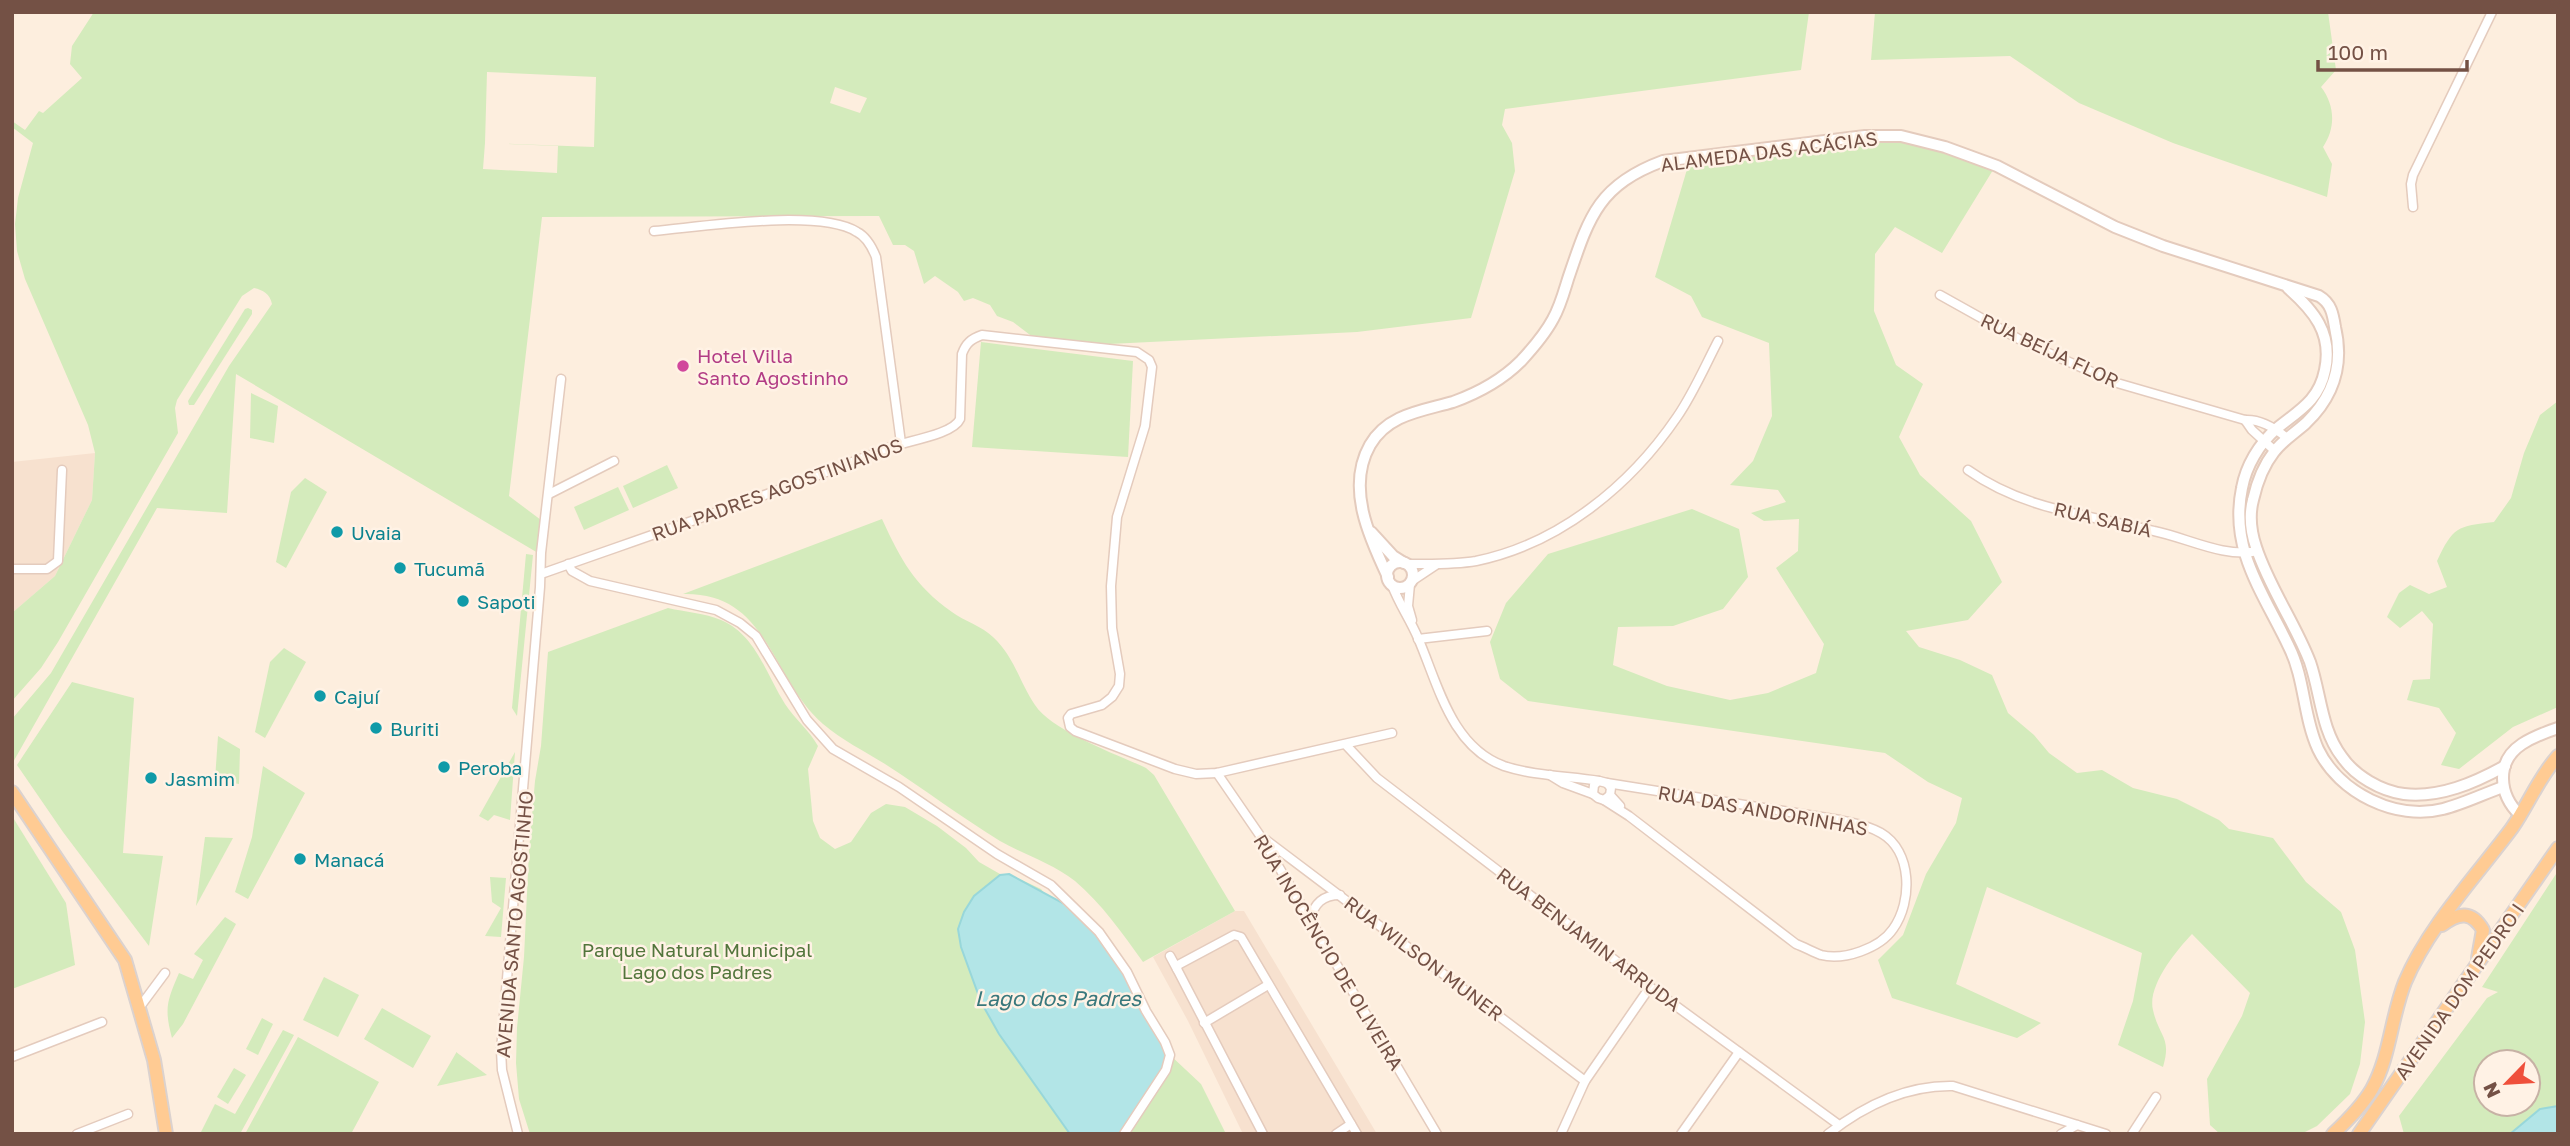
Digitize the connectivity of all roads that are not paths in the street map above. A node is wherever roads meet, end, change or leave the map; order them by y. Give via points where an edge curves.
1 (2492, 12) edge
2 (2413, 207) dead end
3 (654, 231) dead end
4 (2283, 284) junction
5 (1940, 295) dead end
6 (2319, 296) junction
7 (2309, 307) junction
8 (1718, 341) dead end
9 (561, 379) dead end
10 (2245, 420) junction
11 (2276, 429) junction
12 (2287, 438) junction
13 (2264, 442) junction
14 (901, 443) junction
15 (2275, 451) junction
16 (614, 461) dead end
17 (62, 470) dead end
18 (1968, 470) dead end
19 (549, 494) junction
20 (1369, 530) junction
21 (2258, 551) junction
22 (2244, 554) junction
23 (1405, 563) junction
24 (568, 564) junction
25 (1436, 565) junction
26 (12, 569) edge
27 (541, 573) junction
28 (1390, 581) junction
29 (1411, 582) junction
30 (1413, 627) junction
31 (1487, 631) dead end
32 (1418, 639) junction
33 (2558, 727) edge
34 (1392, 733) dead end
35 (1346, 745) junction
36 (2558, 756) edge
37 (2505, 766) junction
38 (1217, 773) junction
39 (1550, 775) junction
40 (2503, 787) junction
41 (1606, 790) junction
42 (12, 792) edge
43 (1593, 794) junction
44 (2521, 816) junction
45 (1261, 837) junction
46 (2558, 848) edge
47 (1340, 895) junction
48 (1310, 920) junction
49 (2437, 928) junction
50 (1170, 956) dead end
51 (2476, 965) junction
52 (1177, 969) junction
53 (165, 973) dead end
54 (1268, 985) junction
55 (1650, 987) junction
56 (139, 1007) junction
57 (102, 1022) dead end
58 (1205, 1023) junction
59 (1739, 1052) junction
60 (12, 1057) edge
61 (1585, 1081) junction
62 (2156, 1097) dead end
63 (128, 1114) dead end
64 (1351, 1124) junction
65 (1839, 1125) junction
66 (2077, 1125) junction
67 (77, 1134) edge
68 (166, 1134) edge
69 (518, 1134) edge
70 (1124, 1134) edge
71 (1263, 1134) edge
72 (1336, 1134) edge
73 (1357, 1134) edge
74 (1437, 1134) edge
75 (1561, 1134) edge
76 (1681, 1134) edge
77 (1828, 1134) edge
78 (2061, 1134) edge
79 (2106, 1134) edge
80 (2132, 1134) edge
81 (2333, 1134) edge
82 (2359, 1134) edge

1 - 2 street via 2413,175
3 - 14 street via 777,220 845,226 859,233 876,257
4 - 6 street, ALAMEDA DAS ACÁCIAS
4 - 7 street, ALAMEDA DAS ACÁCIAS
4 - 20 street, ALAMEDA DAS ACÁCIAS via 2164,246 2115,227 1997,166 1945,146 1901,136 1865,136 1663,161 1641,169 1603,198 1589,218 1555,317 1520,362 1481,390 1407,415 1381,430 1363,461 1359,480
5 - 10 street, RUA BEÍJA FLOR via 2026,343 2117,383
6 - 7 street
6 - 12 street via 2328,303 2333,318 2337,370 2319,410
7 - 11 street via 2322,331 2326,368 2314,397
8 - 25 street via 1679,415 1615,489 1537,540 1476,561
9 - 19 street, AVENIDA SANTO AGOSTINHO
10 - 11 street, RUA BEÍJA FLOR via 2258,420
10 - 13 street
11 - 12 street
11 - 13 street
12 - 15 street
13 - 15 street
13 - 22 street via 2249,464 2242,487 2239,528
14 - 24 street, RUA PADRES AGOSTINIANOS
14 - 38 street, RUA PADRES AGOSTINIANOS via 958,424 962,354 965,345 982,335 1137,352 1149,360 1145,426 1117,517 1111,586 1119,686 1112,698 1071,714 1068,722 1075,731 1165,766 1196,774
15 - 21 street via 2263,468 2252,505
16 - 19 street
17 - 26 street via 58,561 47,569
18 - 22 street, RUA SABIÁ via 2024,501
19 - 27 street, AVENIDA SANTO AGOSTINHO
20 - 23 street
20 - 28 street, ALAMEDA DAS ACÁCIAS
21 - 22 street
21 - 37 street via 2306,653 2336,748 2357,773 2402,794 2426,795 2470,783
22 - 40 street via 2300,674 2319,749 2340,777 2381,805 2403,811 2444,809
23 - 25 street
23 - 28 street via 1392,565
23 - 29 street via 1413,571
24 - 27 street, RUA PADRES AGOSTINIANOS
24 - 70 street via 590,582 716,610 740,623 756,636 807,720 833,749 1051,885 1099,932 1127,972 1170,1055 1166,1070
25 - 29 street
27 - 69 street, AVENIDA SANTO AGOSTINHO via 501,1050
28 - 29 street via 1403,588
28 - 30 street, RUA DAS ANDORINHAS
29 - 30 street, RUA DAS ANDORINHAS via 1408,606
30 - 32 street, RUA DAS ANDORINHAS
31 - 32 street
32 - 39 street, RUA DAS ANDORINHAS via 1452,718 1469,743 1505,766
33 - 37 street via 2522,744
34 - 35 street
35 - 38 street
35 - 55 street, RUA BENJAMIN ARRUDA via 1377,778
36 - 44 main road, AVENIDA DOM PEDRO I
37 - 40 street
38 - 45 street, RUA INOCÊNCIO DE OLIVEIRA
39 - 41 street, RUA DAS ANDORINHAS
39 - 43 street, RUA DAS ANDORINHAS
40 - 44 street via 2505,797
41 - 41 street, RUA DAS ANDORINHAS via 1640,788 1862,825 1882,833 1897,848 1905,865 1903,908 1893,929 1879,942 1842,956 1822,955 1796,944 1629,816
41 - 43 street, RUA DAS ANDORINHAS via 1598,799
41 - 43 street via 1594,785
42 - 56 main road via 125,960
44 - 49 main road, AVENIDA DOM PEDRO I
45 - 47 street, RUA WILSON MUNER
45 - 48 street, RUA INOCÊNCIO DE OLIVEIRA
46 - 51 main road, AVENIDA DOM PEDRO I
47 - 48 street via 1320,901
47 - 61 street, RUA WILSON MUNER
48 - 74 street, RUA INOCÊNCIO DE OLIVEIRA
49 - 51 main road via 2462,914 2478,921 2483,938
49 - 81 main road, AVENIDA DOM PEDRO I via 2405,982 2372,1089
50 - 52 street
51 - 82 main road, AVENIDA DOM PEDRO I
52 - 54 street via 1238,935
52 - 58 street
53 - 56 street
54 - 58 street
54 - 64 street
55 - 59 street, RUA BENJAMIN ARRUDA
55 - 61 street
56 - 68 main road via 154,1060
57 - 60 street
58 - 71 street
59 - 65 street, RUA BENJAMIN ARRUDA
59 - 76 street
61 - 75 street
62 - 80 street
63 - 67 street
64 - 72 street
64 - 73 street
65 - 66 street via 1891,1096 1932,1085 1953,1086
65 - 77 street
66 - 78 street
66 - 79 street

